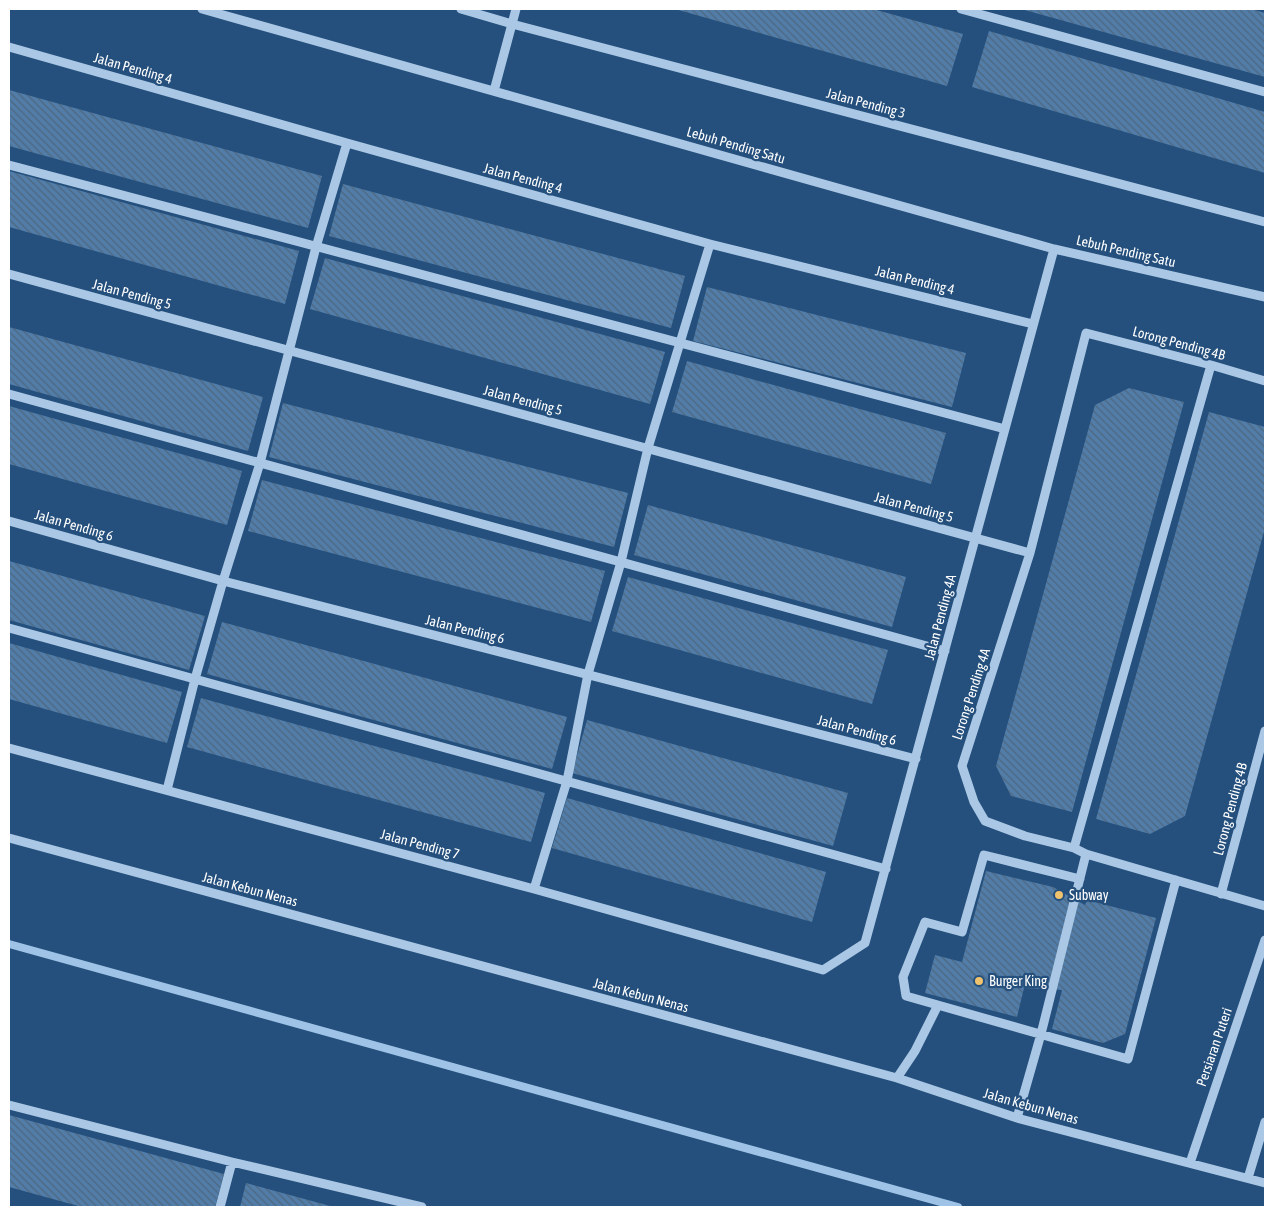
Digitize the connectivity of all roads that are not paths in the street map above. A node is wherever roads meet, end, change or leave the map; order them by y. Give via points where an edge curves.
1 (202, 9) edge
2 (461, 9) edge
3 (516, 9) edge
4 (961, 9) edge
5 (512, 24) junction
6 (9, 46) edge
7 (494, 91) junction
8 (1265, 92) edge
9 (347, 144) junction
10 (9, 165) edge
11 (1265, 222) edge
12 (710, 244) junction
13 (316, 246) junction
14 (1054, 249) junction
15 (9, 274) edge
16 (1265, 297) edge
17 (1033, 324) junction
18 (1086, 334) joint
19 (680, 342) junction
20 (289, 351) junction
21 (1211, 365) junction
22 (1265, 381) edge
23 (9, 394) edge
24 (1005, 429) junction
25 (648, 448) junction
26 (260, 463) junction
27 (9, 521) edge
28 (976, 538) junction
29 (1030, 552) junction
30 (621, 562) junction
31 (223, 581) junction
32 (9, 628) edge
33 (945, 650) junction
34 (588, 674) junction
35 (195, 678) junction
36 (1265, 731) edge
37 (9, 748) edge
38 (916, 759) junction
39 (567, 781) junction
40 (167, 790) junction
41 (9, 838) edge
42 (1074, 848) junction
43 (1086, 854) junction
44 (886, 869) junction
45 (1080, 880) junction
46 (1176, 880) junction
47 (534, 889) junction
48 (1221, 894) junction
49 (1265, 906) edge
50 (1265, 940) edge
51 (823, 970) joint
52 (938, 1005) junction
53 (1041, 1034) junction
54 (897, 1078) junction
55 (9, 1105) edge
56 (1017, 1118) junction
57 (1265, 1122) edge
58 (232, 1162) junction
59 (1190, 1162) junction
60 (1248, 1178) junction
61 (1265, 1183) edge
62 (220, 1207) edge
63 (422, 1207) edge

1 - 7 street, Lebuh Pending Satu
2 - 5 street, Jalan Pending 3
3 - 5 street
4 - 8 street
5 - 7 street
5 - 11 street, Jalan Pending 3
6 - 9 street, Jalan Pending 4
7 - 14 street, Lebuh Pending Satu
9 - 12 street, Jalan Pending 4
9 - 13 street
10 - 13 street
12 - 17 street, Jalan Pending 4
12 - 19 street
13 - 19 street
13 - 20 street
14 - 16 street, Lebuh Pending Satu
14 - 17 street, Jalan Pending 4A
15 - 20 street, Jalan Pending 5
17 - 24 street, Jalan Pending 4A
18 - 21 street, Lorong Pending 4B
18 - 29 street, Lorong Pending 4A
19 - 24 street
19 - 25 street
20 - 25 street, Jalan Pending 5
20 - 26 street
21 - 22 street, Lorong Pending 4B
21 - 42 street
23 - 26 street
24 - 28 street, Jalan Pending 4A
25 - 28 street, Jalan Pending 5
25 - 30 street
26 - 30 street
26 - 31 street
27 - 31 street, Jalan Pending 6
28 - 29 street, Jalan Pending 5
28 - 33 street, Jalan Pending 4A
29 - 42 street, Lorong Pending 4A via 962,766 974,802 986,821 1026,836
30 - 33 street
30 - 34 street
31 - 34 street, Jalan Pending 6
31 - 35 street
32 - 35 street
33 - 38 street, Jalan Pending 4A
34 - 38 street, Jalan Pending 6
34 - 39 street
35 - 39 street
35 - 40 street
36 - 48 street, Lorong Pending 4B
37 - 40 street, Jalan Pending 7
38 - 44 street, Jalan Pending 4A
39 - 44 street
39 - 47 street
40 - 47 street, Jalan Pending 7
41 - 54 street, Jalan Kebun Nenas
42 - 43 street, Lorong Pending 4A
43 - 45 street
43 - 46 street, Lorong Pending 4A
44 - 51 street, Jalan Pending 4A via 866,944
45 - 52 street via 984,855 962,932 925,922 903,977 906,996
45 - 53 street
46 - 48 street, Lorong Pending 4A
46 - 53 street via 1128,1058
47 - 51 street, Jalan Pending 7
48 - 49 street, Lorong Pending 4A
50 - 59 street, Persiaran Puteri
52 - 53 street
52 - 54 street
53 - 56 street
54 - 56 street, Jalan Kebun Nenas
55 - 58 street
56 - 59 street, Jalan Kebun Nenas
57 - 60 street
58 - 62 street
58 - 63 street
59 - 60 street, Jalan Kebun Nenas
60 - 61 street, Jalan Kebun Nenas

